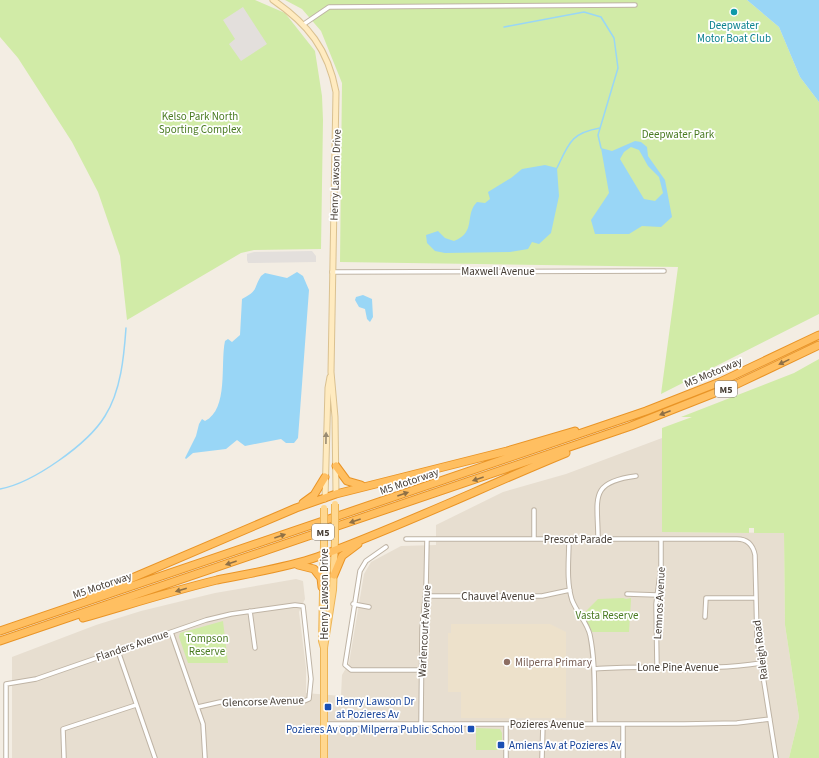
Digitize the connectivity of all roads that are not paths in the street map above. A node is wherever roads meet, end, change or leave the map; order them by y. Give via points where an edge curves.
1 (273, 0) edge
2 (635, 5) dead end
3 (304, 24) junction
4 (664, 271) dead end
5 (332, 272) junction
6 (819, 335) edge
7 (819, 345) edge
8 (331, 372) junction
9 (646, 411) junction
10 (631, 426) junction
11 (336, 466) junction
12 (636, 476) dead end
13 (325, 477) junction
14 (366, 485) junction
15 (336, 494) junction
16 (325, 498) junction
17 (296, 508) junction
18 (534, 510) dead end
19 (366, 538) junction
20 (534, 538) junction
21 (598, 538) junction
22 (406, 539) dead end
23 (427, 539) junction
24 (569, 539) junction
25 (661, 539) junction
26 (750, 543) joint
27 (386, 547) dead end
28 (334, 550) junction
29 (324, 554) junction
30 (288, 566) junction
31 (334, 575) junction
32 (322, 588) junction
33 (570, 590) junction
34 (627, 594) dead end
35 (657, 595) junction
36 (426, 596) junction
37 (756, 598) junction
38 (353, 604) junction
39 (369, 607) dead end
40 (304, 610) joint
41 (250, 611) junction
42 (705, 617) dead end
43 (25, 623) junction
44 (0, 631) edge
45 (171, 632) junction
46 (0, 641) edge
47 (255, 648) dead end
48 (324, 648) junction
49 (118, 650) junction
50 (761, 663) junction
51 (657, 667) junction
52 (594, 669) junction
53 (421, 670) junction
54 (136, 705) junction
55 (198, 708) junction
56 (770, 719) junction
57 (323, 724) junction
58 (421, 724) junction
59 (506, 724) junction
60 (543, 724) junction
61 (594, 724) junction
62 (623, 724) junction
63 (6, 758) edge
64 (64, 758) edge
65 (155, 758) edge
66 (205, 758) edge
67 (324, 758) edge
68 (506, 758) edge
69 (542, 758) edge
70 (623, 758) edge
71 (776, 758) edge

1 - 3 main road, Henry Lawson Drive
2 - 3 street via 329,7
3 - 5 main road, Henry Lawson Drive via 324,54 336,92
4 - 5 street, Maxwell Avenue
5 - 8 main road, Henry Lawson Drive
6 - 9 highway, M5 Motorway / M5 via 720,382
7 -> 10 highway, M5 Motorway / M5 via 735,385
8 - 11 main road, Henry Lawson Drive
13 -> 8 main road, Henry Lawson Drive via 328,388
9 - 14 highway via 507,451
43 -> 9 highway, M5 Motorway / M5
10 - 19 highway
10 -> 46 highway, M5 Motorway / M5
11 - 14 highway via 347,481 355,485
11 - 15 main road, Henry Lawson Drive
12 - 21 street via 610,483 600,490
13 - 16 main road, Henry Lawson Drive
13 - 17 highway via 314,495
14 - 15 highway
15 - 16 highway
15 - 28 main road, Henry Lawson Drive, bridge
16 - 17 highway
16 - 29 main road, Henry Lawson Drive, bridge
17 - 43 highway
18 - 20 street
19 - 28 highway
19 - 31 highway via 342,556
20 - 23 street, Prescot Parade
20 - 24 street, Prescot Parade
21 - 24 street, Prescot Parade
21 - 25 street, Prescot Parade
22 - 23 street, Prescot Parade
23 - 36 street, Warlencourt Avenue
24 - 33 street
25 - 26 street, Prescot Parade via 737,539
25 - 35 street, Lemnos Avenue
26 - 37 street, Raleigh Road via 755,555
27 - 38 street via 368,558 361,567
28 - 29 highway
28 - 31 main road, Henry Lawson Drive
29 - 30 highway
29 - 32 main road, Henry Lawson Drive
30 - 32 highway via 308,566 314,569 321,578
30 -> 46 highway via 193,586
31 - 48 main road, Henry Lawson Drive
32 - 48 main road, Henry Lawson Drive
33 - 36 street, Chauvel Avenue via 542,596
33 - 52 street via 575,606 588,628
34 - 35 street
35 - 51 street, Lemnos Avenue
36 - 53 street, Warlencourt Avenue via 422,623
37 - 42 street via 706,596
37 - 50 street, Raleigh Road via 756,629
38 - 39 street
38 - 53 street via 344,662 347,669
40 - 41 street, Flanders Avenue via 300,604
40 - 55 street, Glencorse Avenue via 311,679 309,699 302,702 220,702
41 - 45 street, Flanders Avenue via 214,617
41 - 47 street
43 - 44 highway, M5 Motorway / M5
45 - 49 street, Flanders Avenue
45 - 55 street
48 - 57 main road, Henry Lawson Drive
49 - 54 street
49 - 63 street, Flanders Avenue via 36,679 6,684
50 - 51 street, Lone Pine Avenue
50 - 56 street, Raleigh Road
51 - 52 street, Lone Pine Avenue
52 - 61 street
53 - 58 street, Warlencourt Avenue
54 - 64 street via 63,729
54 - 65 street
55 - 66 street via 203,724
56 - 62 street, Pozieres Avenue via 730,724
56 - 71 street, Raleigh Road
57 - 58 street, Pozieres Avenue
57 - 67 main road, Henry Lawson Drive
58 - 59 street, Pozieres Avenue
59 - 60 street, Pozieres Avenue
59 - 68 street
60 - 61 street, Pozieres Avenue
60 - 69 street
61 - 62 street, Pozieres Avenue
62 - 70 street

